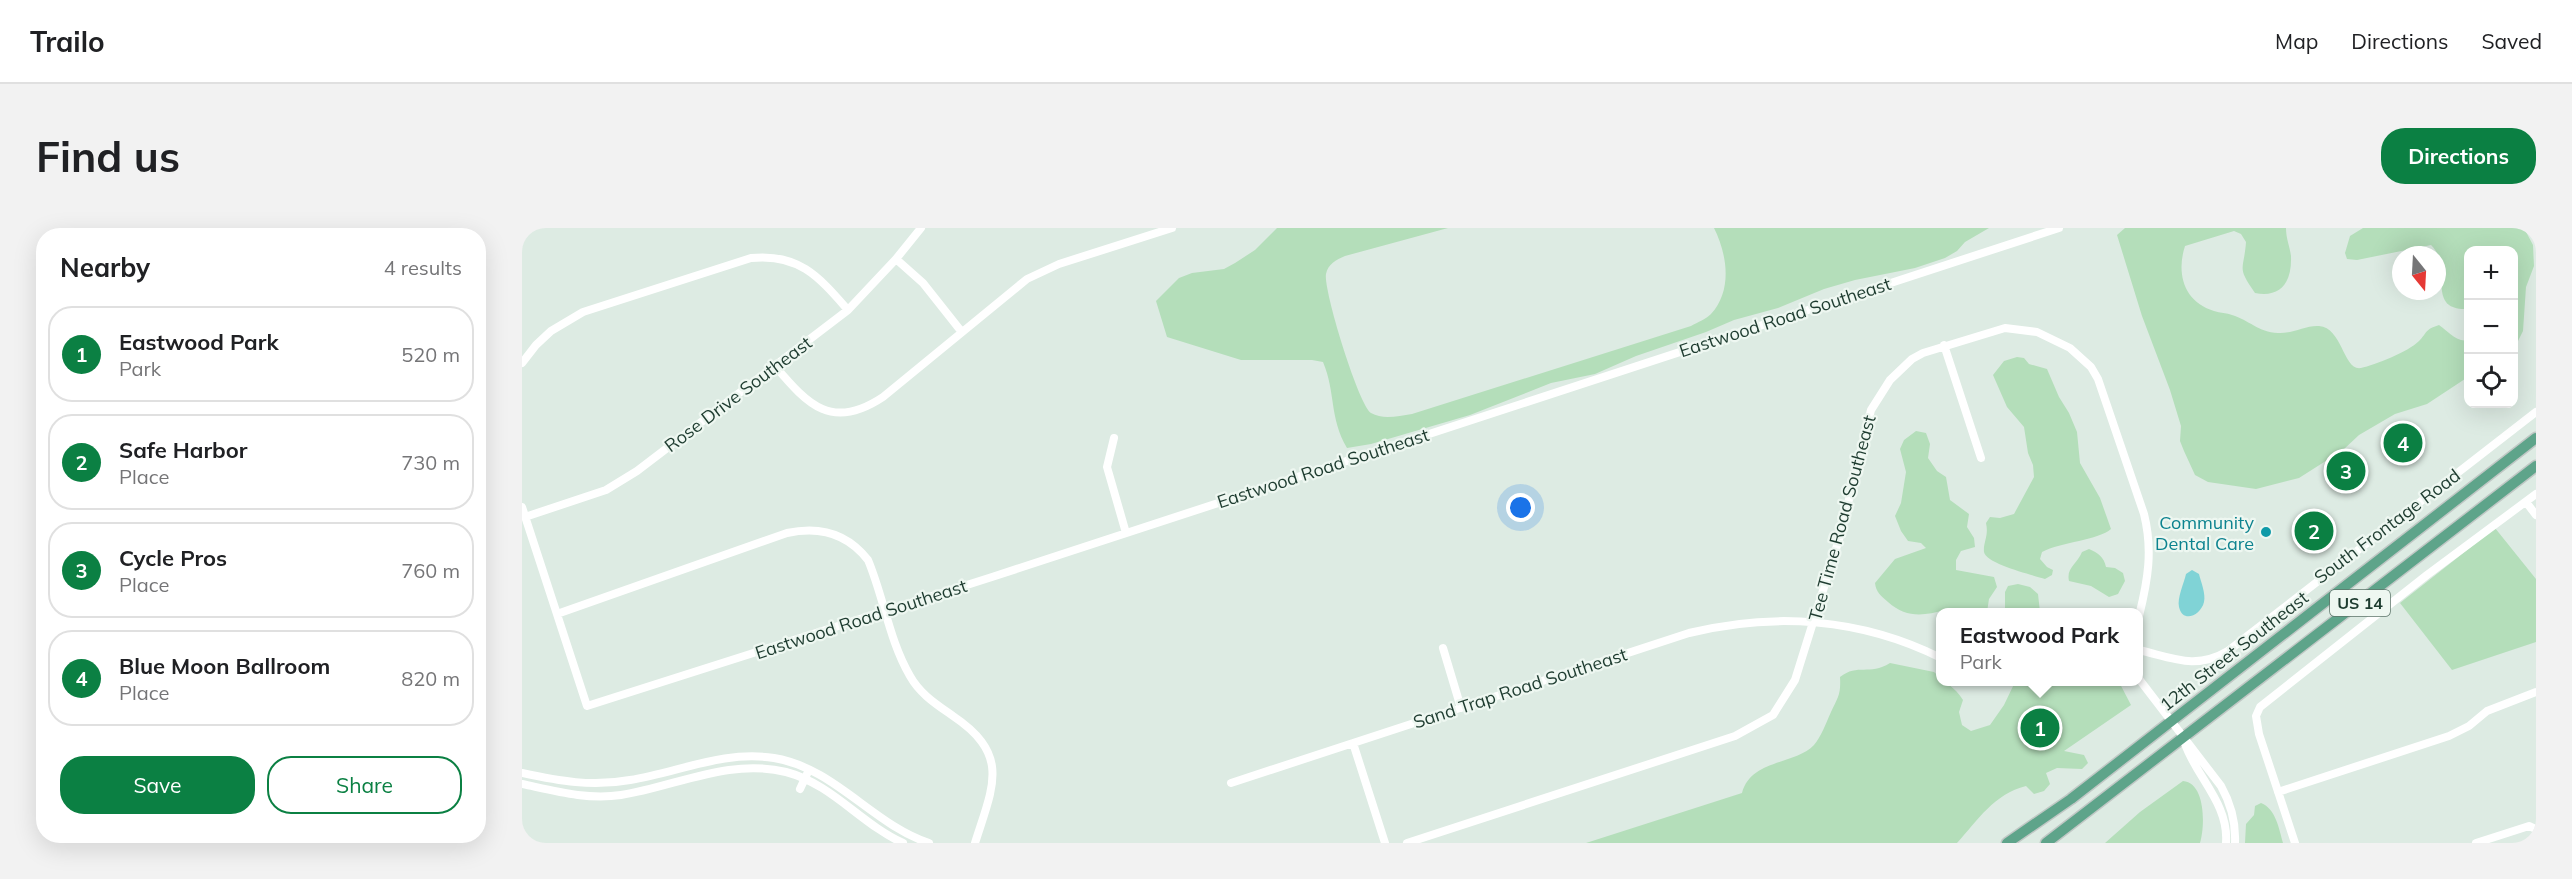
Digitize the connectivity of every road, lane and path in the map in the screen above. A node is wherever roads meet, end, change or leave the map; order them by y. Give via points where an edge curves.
1 (1172, 228) edge
2 (2059, 228) edge
3 (918, 229) edge
4 (896, 260) junction
5 (848, 310) junction
6 (961, 331) junction
7 (1944, 345) junction
8 (522, 363) edge
9 (775, 366) junction
10 (2536, 412) edge
11 (1114, 438) dead end
12 (2536, 438) edge
13 (1981, 458) dead end
14 (2536, 466) edge
15 (2536, 494) edge
16 (2526, 502) junction
17 (522, 507) edge
18 (2536, 515) edge
19 (525, 517) junction
20 (1126, 533) junction
21 (2141, 608) edge
22 (886, 612) junction
23 (557, 614) junction
24 (1814, 621) junction
25 (1443, 648) dead end
26 (2143, 651) edge
27 (1936, 656) edge
28 (2143, 684) edge
29 (2536, 692) edge
30 (1461, 708) junction
31 (2170, 721) junction
32 (2183, 739) junction
33 (1353, 743) junction
34 (808, 769) junction
35 (522, 773) edge
36 (805, 778) junction
37 (1232, 783) dead end
38 (522, 784) edge
39 (800, 789) dead end
40 (2278, 792) junction
41 (2536, 829) edge
42 (903, 843) edge
43 (929, 843) edge
44 (975, 843) edge
45 (1385, 843) edge
46 (1407, 843) edge
47 (2007, 843) edge
48 (2046, 843) edge
49 (2226, 843) edge
50 (2235, 843) edge
51 (2295, 843) edge
52 (2476, 843) edge

1 - 6 street via 1043,270
2 - 20 street, Eastwood Road Southeast
3 - 4 street, Rose Drive Southeast
4 - 5 street, Rose Drive Southeast
4 - 6 street via 923,283
5 - 8 street via 807,269 778,258 751,258 583,312 551,331
5 - 9 street, Rose Drive Southeast
6 - 9 street via 883,397 852,412 830,411 810,404
7 - 13 street
7 - 21 street, Tee Time Road Southeast via 2005,328 2022,329 2055,339 2091,367 2105,396 2147,526 2149,574
7 - 24 street, Tee Time Road Southeast via 1901,368 1870,410 1846,515
9 - 19 street, Rose Drive Southeast via 618,483
10 - 26 street, South Frontage Road via 2228,651 2194,663
11 - 20 street via 1107,467
12 - 31 main road, 12th Street Southeast / US 14
14 - 32 main road, US 14
15 - 16 street
16 - 18 street
16 - 40 street via 2265,700 2256,716
17 - 19 street
19 - 23 street
20 - 22 street, Eastwood Road Southeast
22 - 23 street via 868,560 858,548 834,534 802,530
22 - 23 street, Eastwood Road Southeast via 586,706
22 - 44 street via 903,663 915,685 975,732 989,754 993,781
24 - 27 street, Sand Trap Road Southeast via 1896,638
24 - 30 street, Sand Trap Road Southeast via 1755,621 1689,633
24 - 46 street, Tee Time Road Southeast via 1789,693 1773,714 1751,729
25 - 30 street
28 - 31 street
29 - 40 street via 2487,711 2449,736
30 - 33 street, Sand Trap Road Southeast
31 - 32 street
31 - 47 main road, 12th Street Southeast / US 14 via 2072,799
32 - 48 main road, US 14
32 - 49 street via 2190,760 2218,803 2225,820
32 - 50 street via 2226,796 2234,819
33 - 37 street, Sand Trap Road Southeast
33 - 45 street
34 - 35 street via 754,756 726,758 599,784 577,784
34 - 36 street
34 - 43 street via 834,783 896,829
36 - 38 street via 775,770 740,768 604,797
36 - 39 street
36 - 42 street
40 - 51 street
41 - 52 street via 2529,826

